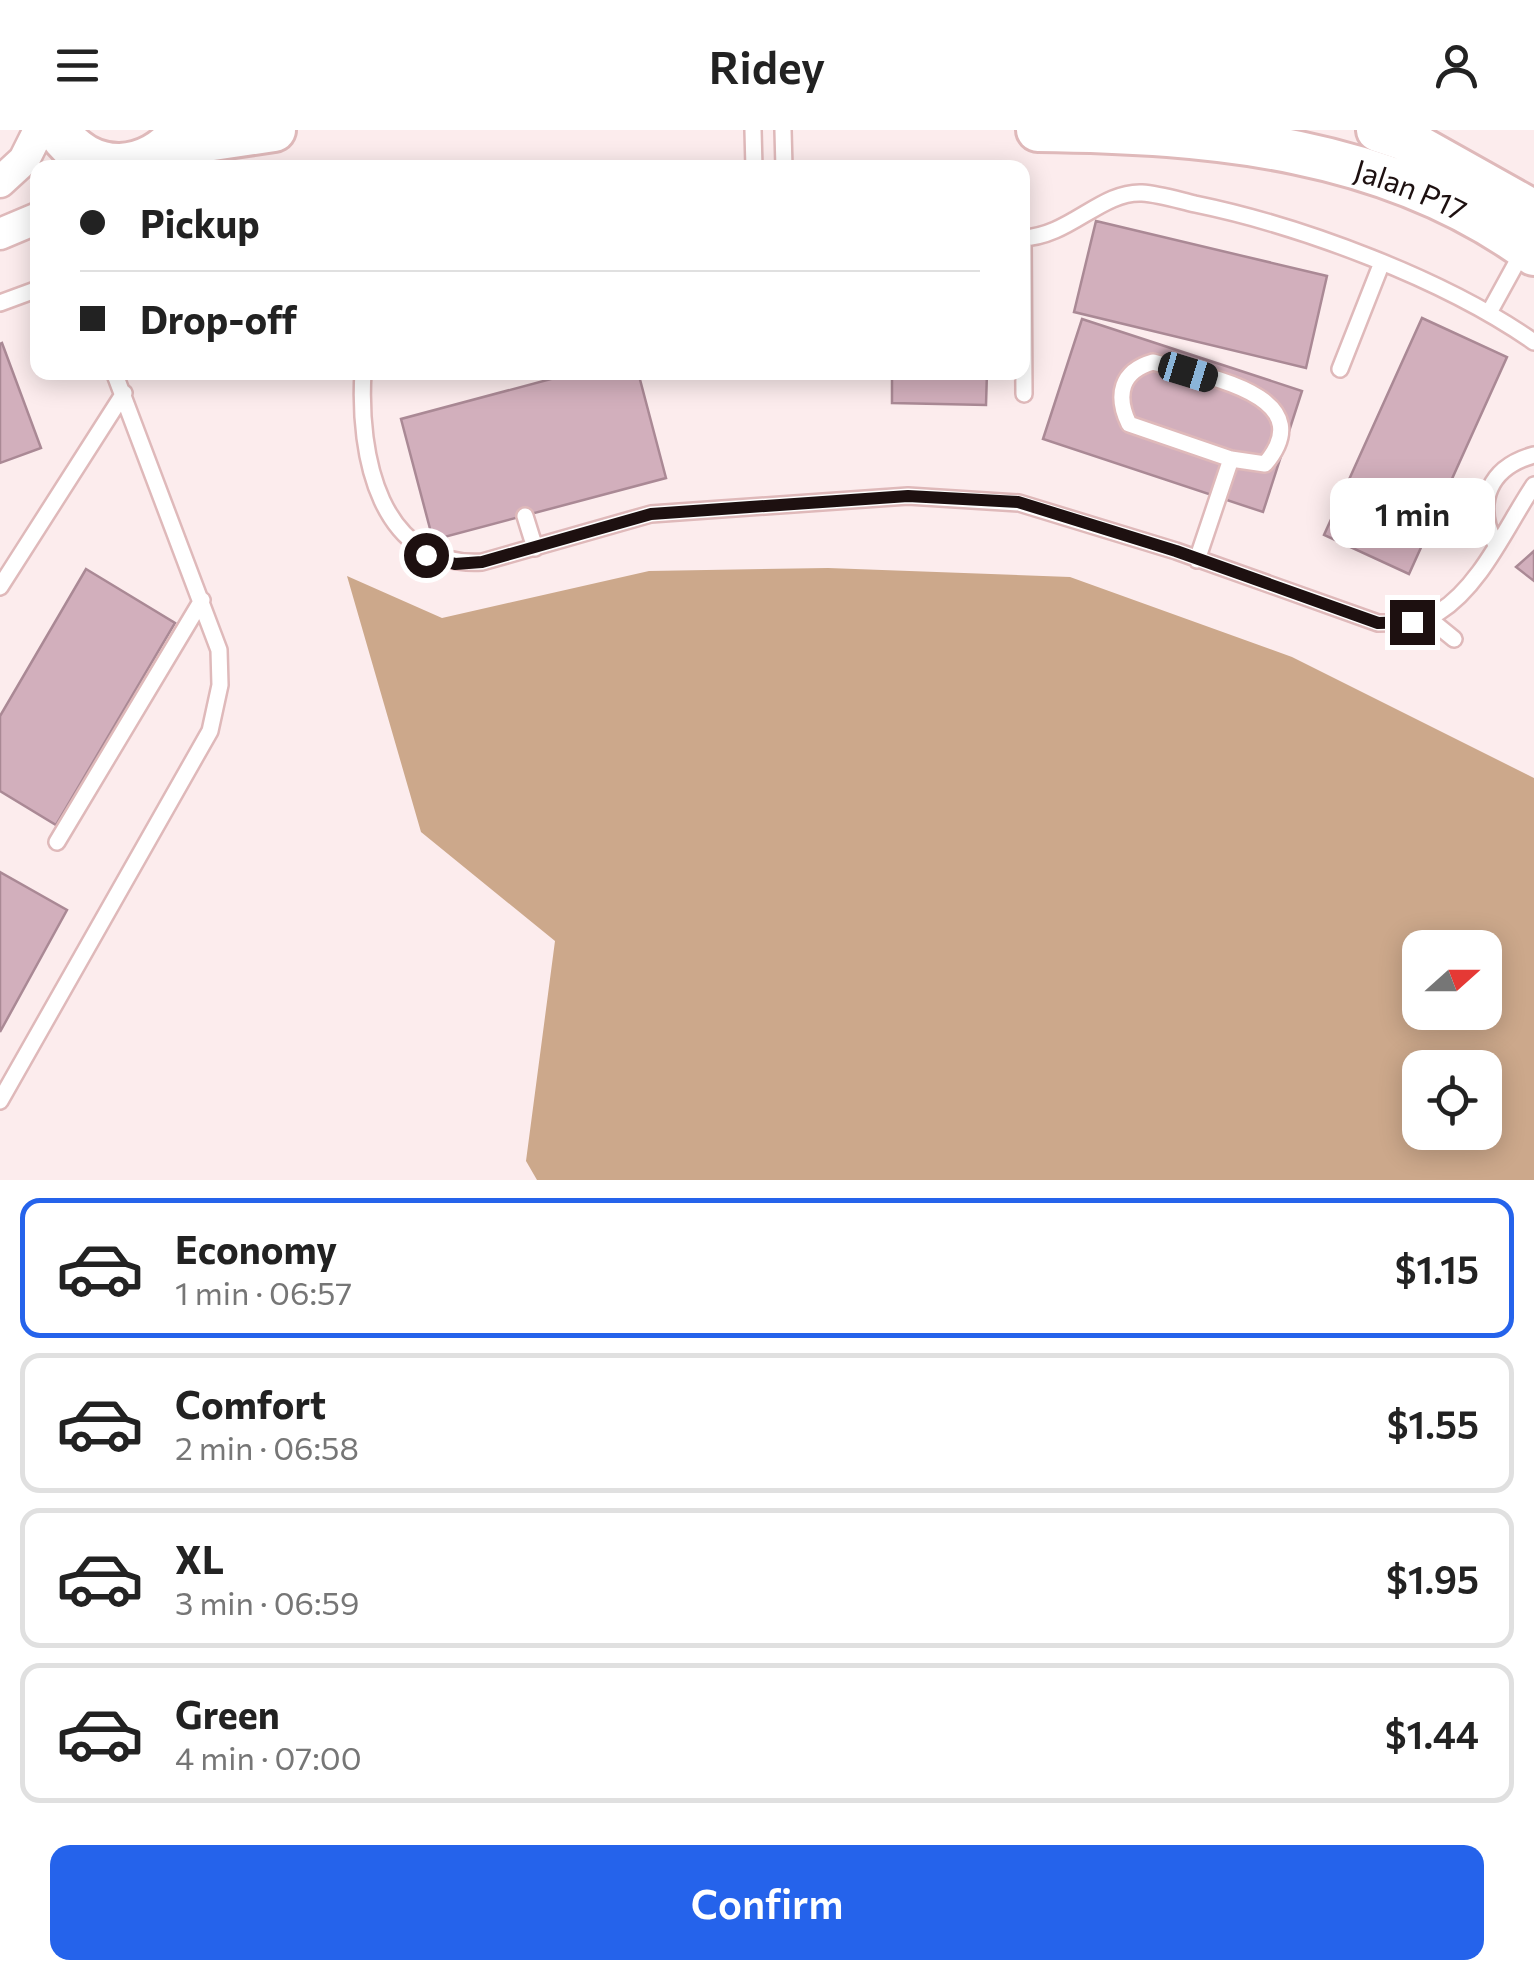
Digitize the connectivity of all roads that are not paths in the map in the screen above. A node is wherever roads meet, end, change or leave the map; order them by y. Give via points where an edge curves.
1 (40, 130) edge
2 (58, 130) edge
3 (274, 130) edge
4 (753, 130) edge
5 (783, 130) edge
6 (1038, 130) edge
7 (1378, 130) edge
8 (177, 137) edge
9 (93, 160) edge
10 (146, 160) edge
11 (754, 160) edge
12 (784, 160) edge
13 (0, 182) edge
14 (30, 221) edge
15 (0, 234) edge
16 (1531, 237) edge
17 (1030, 238) edge
18 (1381, 265) junction
19 (30, 293) edge
20 (0, 303) edge
21 (1490, 311) junction
22 (1534, 342) edge
23 (1340, 369) dead end
24 (118, 380) edge
25 (363, 380) edge
26 (1024, 380) edge
27 (124, 393) junction
28 (1024, 394) dead end
29 (1534, 455) edge
30 (1231, 459) junction
31 (1534, 486) edge
32 (525, 516) dead end
33 (1496, 543) junction
34 (534, 548) junction
35 (1197, 560) junction
36 (0, 586) edge
37 (202, 600) junction
38 (1426, 617) junction
39 (1454, 639) dead end
40 (57, 842) dead end
41 (0, 1101) edge

1 - 13 street via 24,160
2 - 9 street
3 - 8 street
4 - 11 lane
5 - 12 lane
6 - 16 street, Jalan P17 via 1140,131 1270,146 1427,190
7 - 16 street, Jalan P17 via 1419,147
8 - 10 street
14 - 15 street
16 - 21 lane
17 - 18 lane via 1044,238 1122,196 1142,193 1263,218
18 - 21 lane
18 - 23 lane
19 - 20 lane
21 - 22 lane
24 - 27 lane
25 - 34 lane via 374,474 390,522 426,555 455,564
26 - 28 lane
27 - 36 lane
27 - 37 lane
29 - 33 lane via 1500,471 1489,487 1486,525
30 - 30 lane via 1129,424 1120,405 1123,381 1153,362 1259,393 1278,415 1273,454 1265,464
30 - 35 lane
31 - 33 lane
32 - 34 lane
33 - 38 lane via 1467,586
34 - 35 lane via 651,514 908,496 1018,502
35 - 38 lane via 1378,623
37 - 40 lane
37 - 41 lane via 220,650 210,731
38 - 39 lane

